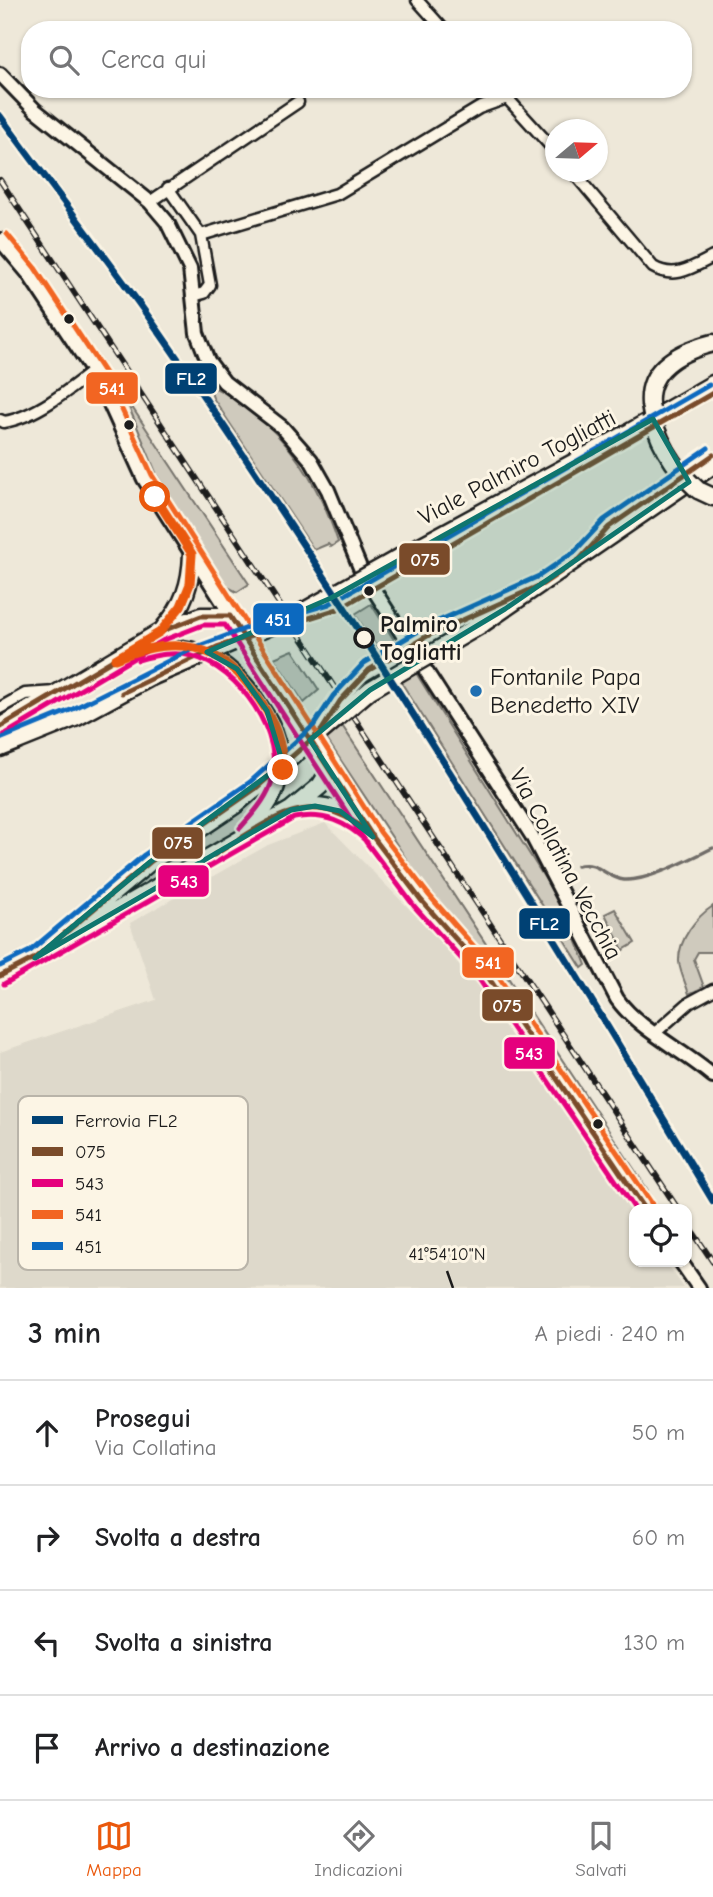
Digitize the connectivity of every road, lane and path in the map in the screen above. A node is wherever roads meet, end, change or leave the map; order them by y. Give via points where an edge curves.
1 (417, 0) edge
2 (436, 21) edge
3 (0, 74) edge
4 (21, 96) edge
5 (23, 98) edge
6 (506, 98) joint
7 (298, 102) dead end
8 (545, 141) edge
9 (581, 182) edge
10 (168, 188) junction
11 (150, 202) junction
12 (201, 236) junction
13 (0, 240) edge
14 (713, 257) edge
15 (193, 296) junction
16 (713, 343) edge
17 (93, 370) junction
18 (713, 384) edge
19 (0, 420) edge
20 (713, 466) edge
21 (706, 494) edge
22 (192, 554) junction
23 (230, 616) junction
24 (160, 632) junction
25 (115, 659) junction
26 (60, 692) junction
27 (0, 708) edge
28 (0, 727) edge
29 (0, 748) edge
30 (330, 771) junction
31 (291, 810) junction
32 (373, 837) junction
33 (242, 839) junction
34 (35, 958) junction
35 (0, 976) edge
36 (713, 990) edge
37 (656, 1032) junction
38 (713, 1076) edge
39 (642, 1204) edge
40 (684, 1267) edge
41 (699, 1288) edge

1 - 2 street
3 - 4 street, Via Collatina Vecchia
5 - 11 street, Via Collatina Vecchia
6 - 8 street
6 - 12 street via 480,108 337,194
7 - 10 street
9 - 14 street via 653,267 678,273
10 - 11 street
10 - 12 street
11 - 15 street, Via Collatina Vecchia via 183,250
12 - 15 street via 210,285
13 - 17 street via 28,273
15 - 37 street, Via Collatina Vecchia via 197,333 208,361 224,382 282,427 311,460 361,570 532,836 611,991 629,1014
16 - 21 main road, bridge via 682,353 664,366 651,388 650,404 667,451
17 - 19 street via 69,390 21,417
17 - 22 street via 141,473
18 - 29 main road, Viale Palmiro Togliatti, bridge via 301,613 151,677 68,722
20 - 34 main road, bridge via 482,625 370,690 235,805 150,862
22 - 23 street
22 - 24 main road via 186,594
23 - 24 main road via 201,616
23 - 30 street
24 - 25 main road
25 - 26 main road
25 - 33 street via 156,646 192,648 233,667 256,694 275,726 283,770 271,805
26 - 27 street via 25,694
26 - 28 main road
30 - 31 main road via 320,786
30 - 32 street
31 - 32 main road via 309,806 340,811
31 - 33 main road
32 - 39 street via 484,971
33 - 34 main road
34 - 35 main road
36 - 37 street via 689,1003
37 - 38 street, Via Collatina Vecchia
40 - 41 street

